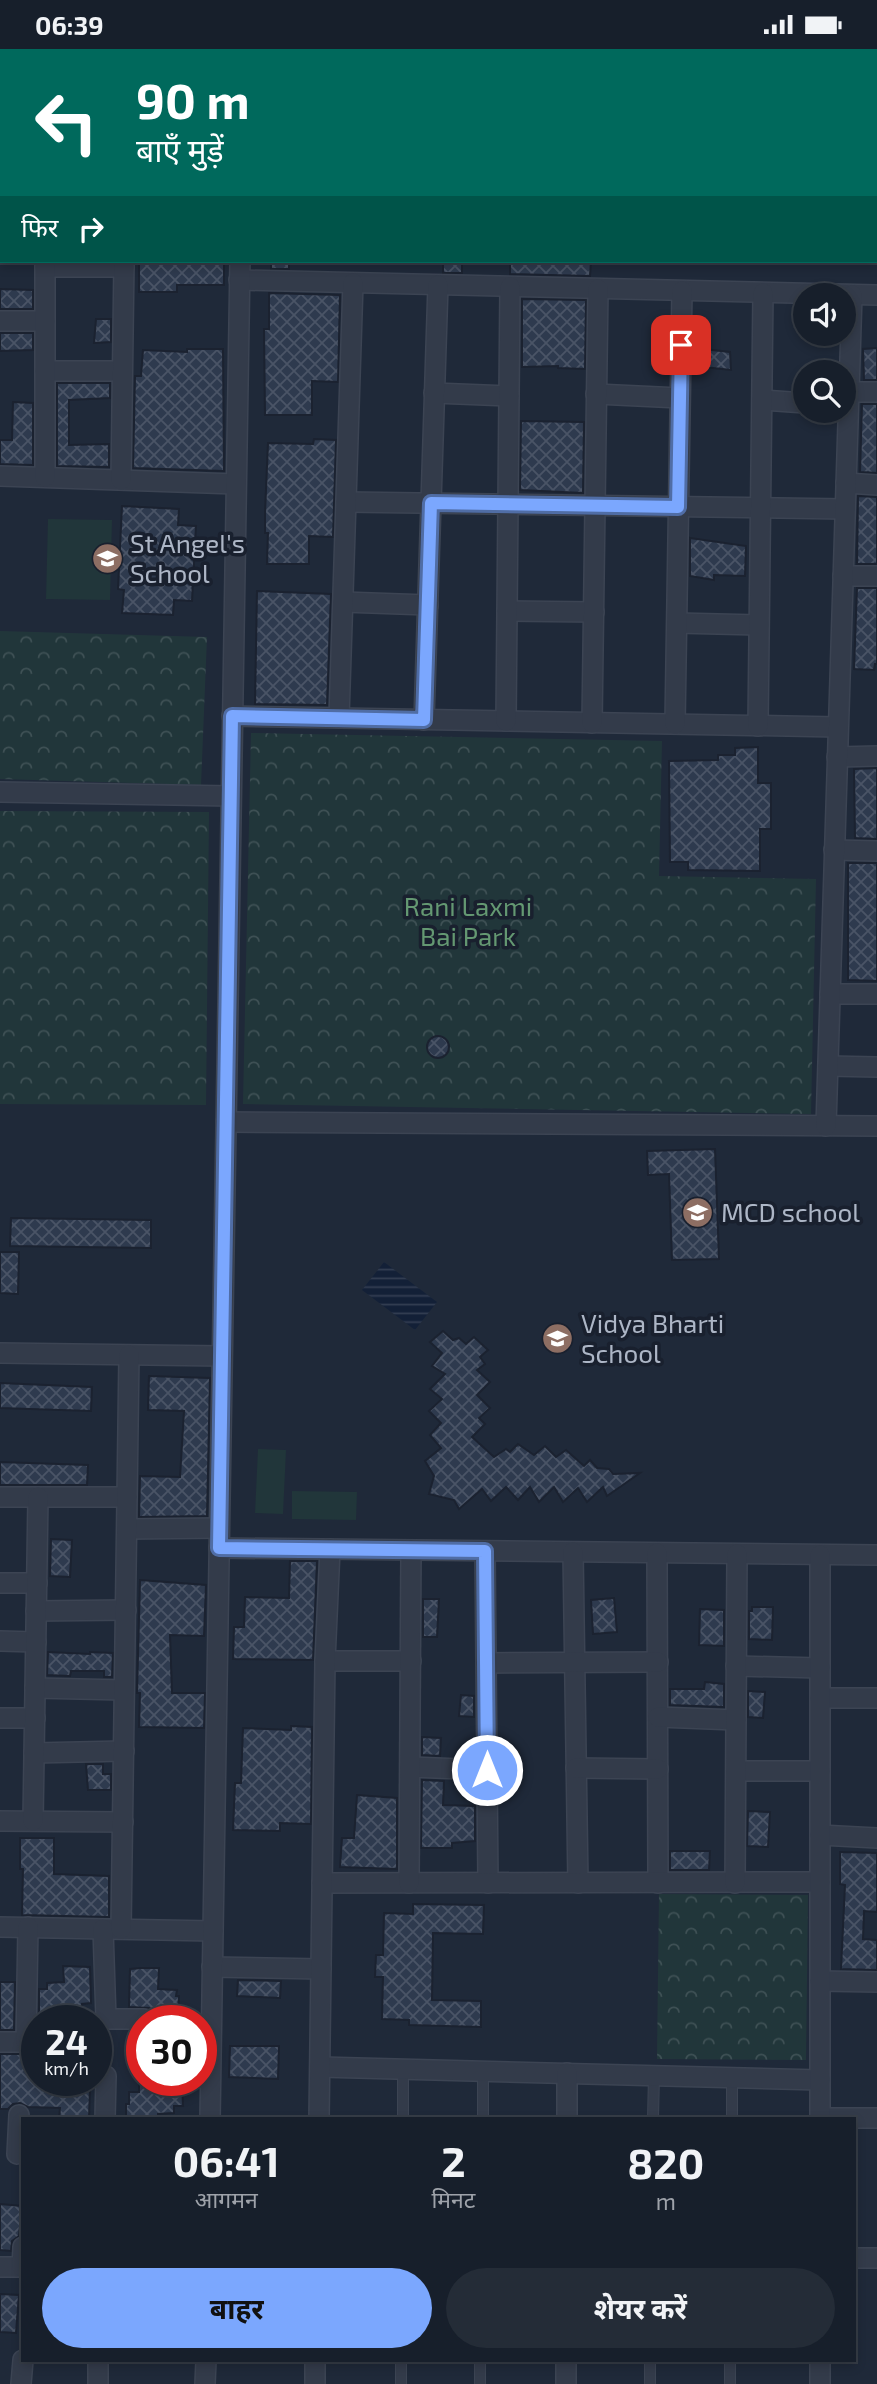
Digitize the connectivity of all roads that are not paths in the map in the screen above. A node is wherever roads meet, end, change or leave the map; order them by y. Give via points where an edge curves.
1 (45, 264) edge
2 (124, 264) edge
3 (239, 271) edge
4 (353, 283) junction
5 (438, 285) junction
6 (510, 287) junction
7 (598, 289) junction
8 (682, 291) junction
9 (762, 293) junction
10 (793, 294) edge
11 (856, 295) edge
12 (877, 295) edge
13 (0, 321) edge
14 (45, 321) junction
15 (45, 371) junction
16 (122, 371) junction
17 (877, 392) edge
18 (434, 393) junction
19 (596, 394) junction
20 (509, 396) junction
21 (680, 398) junction
22 (856, 398) edge
23 (762, 400) junction
24 (793, 402) edge
25 (847, 423) edge
26 (0, 476) edge
27 (45, 477) junction
28 (121, 480) junction
29 (846, 483) junction
30 (236, 484) junction
31 (877, 485) edge
32 (346, 502) junction
33 (431, 503) junction
34 (508, 504) junction
35 (595, 506) junction
36 (678, 507) junction
37 (761, 508) junction
38 (845, 509) junction
39 (843, 576) junction
40 (877, 576) edge
41 (343, 602) junction
42 (428, 605) junction
43 (507, 611) junction
44 (594, 612) junction
45 (677, 623) junction
46 (760, 625) junction
47 (232, 716) junction
48 (339, 718) junction
49 (424, 720) junction
50 (506, 721) junction
51 (592, 723) junction
52 (675, 724) junction
53 (758, 726) junction
54 (838, 727) junction
55 (837, 757) junction
56 (877, 757) edge
57 (0, 792) edge
58 (231, 796) junction
59 (834, 851) junction
60 (877, 851) edge
61 (830, 994) junction
62 (877, 994) edge
63 (828, 1066) junction
64 (877, 1067) edge
65 (226, 1122) junction
66 (826, 1126) junction
67 (877, 1126) edge
68 (0, 1353) edge
69 (129, 1355) junction
70 (222, 1356) junction
71 (0, 1497) edge
72 (38, 1497) junction
73 (127, 1497) junction
74 (219, 1528) junction
75 (128, 1529) junction
76 (219, 1548) junction
77 (330, 1549) junction
78 (411, 1550) junction
79 (485, 1551) junction
80 (573, 1552) junction
81 (657, 1553) junction
82 (737, 1554) junction
83 (820, 1555) junction
84 (877, 1555) edge
85 (0, 1583) edge
86 (37, 1583) junction
87 (126, 1610) junction
88 (36, 1611) junction
89 (0, 1641) edge
90 (36, 1642) junction
91 (325, 1661) junction
92 (411, 1661) junction
93 (658, 1662) junction
94 (486, 1663) junction
95 (575, 1663) junction
96 (736, 1666) junction
97 (820, 1668) junction
98 (35, 1688) junction
99 (124, 1690) junction
100 (820, 1698) junction
101 (877, 1698) edge
102 (658, 1717) junction
103 (0, 1718) edge
104 (35, 1718) junction
105 (736, 1720) junction
106 (124, 1751) junction
107 (34, 1753) junction
108 (410, 1767) junction
109 (576, 1768) junction
110 (658, 1769) junction
111 (487, 1770) junction
112 (736, 1770) junction
113 (820, 1771) junction
114 (0, 1821) edge
115 (33, 1821) junction
116 (123, 1822) junction
117 (820, 1835) junction
118 (877, 1838) edge
119 (820, 1882) junction
120 (322, 1883) junction
121 (409, 1883) junction
122 (488, 1883) junction
123 (578, 1883) junction
124 (659, 1883) junction
125 (735, 1883) junction
126 (0, 1927) edge
127 (27, 1927) junction
128 (112, 1929) junction
129 (213, 1931) junction
130 (212, 1967) junction
131 (321, 1969) junction
132 (820, 1981) junction
133 (877, 1982) edge
134 (30, 2005) edge
135 (209, 2005) edge
136 (126, 2020) edge
137 (0, 2042) edge
138 (21, 2042) edge
139 (320, 2067) junction
140 (403, 2069) junction
141 (483, 2071) junction
142 (567, 2073) junction
143 (654, 2075) junction
144 (732, 2077) junction
145 (820, 2080) junction
146 (106, 2096) edge
147 (209, 2096) edge
148 (19, 2115) dead end
149 (105, 2117) edge
150 (210, 2117) edge
151 (319, 2117) edge
152 (403, 2117) edge
153 (483, 2117) edge
154 (567, 2117) edge
155 (653, 2117) edge
156 (732, 2117) edge
157 (820, 2117) edge
158 (856, 2118) edge
159 (877, 2118) edge
160 (13, 2154) edge
161 (856, 2258) edge
162 (877, 2258) edge
163 (0, 2267) edge
164 (21, 2267) edge
165 (23, 2362) edge
166 (98, 2362) edge
167 (206, 2362) edge
168 (315, 2362) edge
169 (401, 2362) edge
170 (480, 2362) edge
171 (566, 2362) edge
172 (650, 2362) edge
173 (730, 2362) edge
174 (820, 2362) edge
175 (21, 2384) edge
176 (98, 2384) edge
177 (205, 2384) edge
178 (315, 2384) edge
179 (401, 2384) edge
180 (480, 2384) edge
181 (566, 2384) edge
182 (650, 2384) edge
183 (730, 2384) edge
184 (820, 2384) edge

1 - 2 street
1 - 14 street
2 - 16 street
3 - 4 street
3 - 30 street
4 - 5 street
4 - 32 street
5 - 6 street
5 - 18 street
6 - 7 street
6 - 20 street
7 - 8 street
7 - 19 street
8 - 9 street
8 - 21 street
9 - 10 street
9 - 23 street
11 - 12 street
13 - 14 street
14 - 15 street
15 - 16 street
15 - 27 street
16 - 28 street
17 - 22 street
18 - 20 street
18 - 33 street
19 - 21 street
19 - 35 street
20 - 34 street
21 - 36 street
23 - 24 street
23 - 37 street
25 - 29 street
26 - 27 street
27 - 28 street
28 - 30 street
29 - 31 street
29 - 38 street
30 - 47 street
32 - 33 street
32 - 41 street
33 - 34 street
33 - 42 street
34 - 35 street
34 - 43 street
35 - 36 street
35 - 44 street
36 - 37 street
36 - 45 street
37 - 38 street
37 - 46 street
38 - 39 street
39 - 40 street
39 - 54 street
41 - 42 street
41 - 48 street
42 - 49 street
43 - 44 street
43 - 50 street
44 - 51 street
45 - 46 street
45 - 52 street
46 - 53 street
47 - 48 street
47 - 58 street
48 - 49 street
49 - 50 street
50 - 51 street
51 - 52 street
52 - 53 street
53 - 54 street
54 - 55 street
55 - 56 street
55 - 59 street
57 - 58 street
58 - 65 street
59 - 60 street
59 - 61 street
61 - 62 street
61 - 63 street
63 - 64 street
63 - 66 street
65 - 66 street
65 - 70 street
66 - 67 street
68 - 69 street
69 - 70 street
69 - 73 street
70 - 74 street
71 - 72 street
72 - 73 street
72 - 86 street
73 - 75 street
74 - 75 street
74 - 76 street
75 - 87 street
76 - 77 street
76 - 129 street
77 - 78 street
77 - 91 street
78 - 79 street
78 - 92 street
79 - 80 street
79 - 94 street
80 - 81 street
80 - 95 street
81 - 82 street
81 - 93 street
82 - 83 street
82 - 96 street
83 - 84 street
83 - 97 street
85 - 86 street
86 - 88 street
87 - 88 street
87 - 99 street
88 - 90 street
89 - 90 street
90 - 98 street
91 - 92 street
91 - 120 street
92 - 108 street
93 - 95 street
93 - 102 street
94 - 95 street
94 - 111 street
95 - 109 street
96 - 97 street
96 - 105 street
97 - 100 street
98 - 99 street
98 - 104 street
99 - 106 street
100 - 101 street
100 - 113 street
102 - 105 street
102 - 110 street
103 - 104 street
104 - 107 street
105 - 112 street
106 - 107 street
106 - 116 street
107 - 115 street
108 - 111 street
108 - 121 street
109 - 110 street
109 - 123 street
110 - 124 street
111 - 122 street
112 - 113 street
112 - 125 street
113 - 117 street
114 - 115 street
115 - 116 street
116 - 128 street
117 - 118 street
117 - 119 street
119 - 125 street
119 - 132 street
120 - 121 street
120 - 131 street
121 - 122 street
122 - 123 street
123 - 124 street
124 - 125 street
126 - 127 street
127 - 128 street
127 - 134 street
128 - 129 street
128 - 136 street via 106,2019
129 - 130 street
130 - 131 street
130 - 135 street
131 - 139 street
132 - 133 street
132 - 145 street
137 - 138 street
139 - 140 street
139 - 151 street
140 - 141 street
140 - 152 lane
141 - 142 street
141 - 153 lane
142 - 143 street
142 - 154 street
143 - 144 street
143 - 155 lane
144 - 145 street
144 - 156 lane
145 - 157 street
146 - 149 street
147 - 150 street
148 - 160 street
158 - 159 street
161 - 162 street
163 - 164 street
165 - 175 street
166 - 176 street
167 - 177 street
168 - 178 street
169 - 179 lane
170 - 180 lane
171 - 181 street
172 - 182 lane
173 - 183 lane
174 - 184 street

